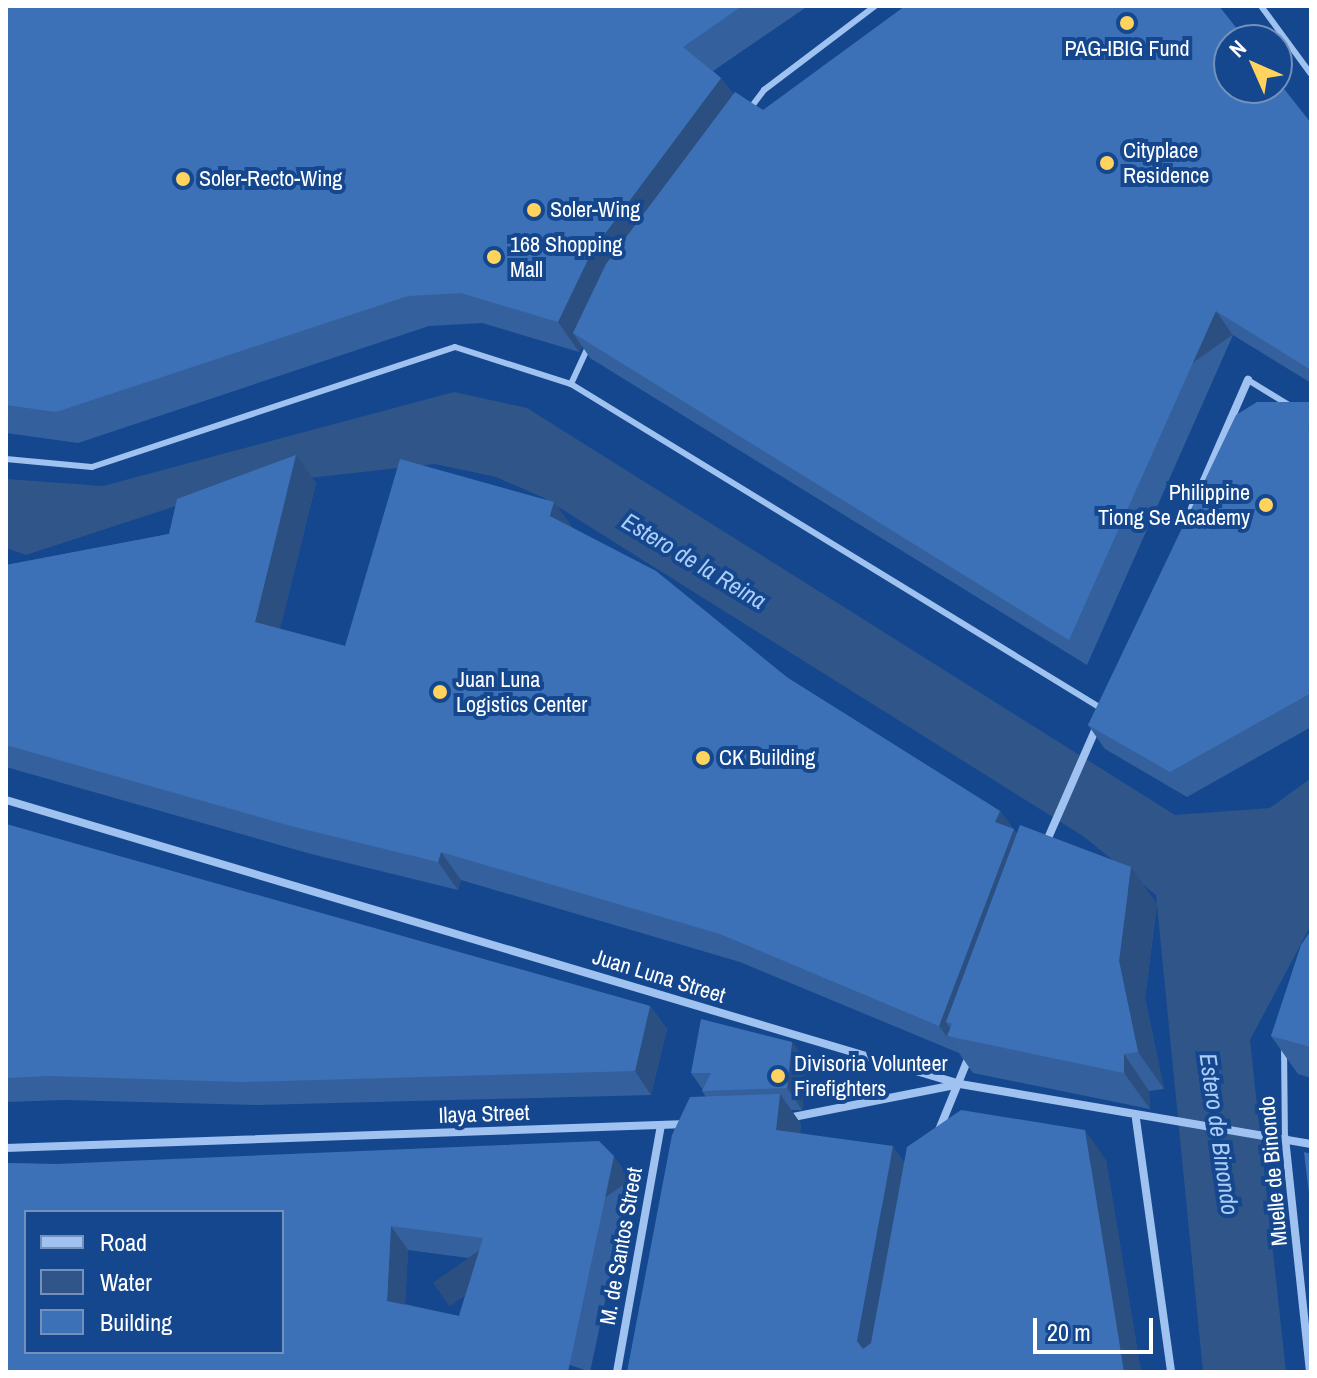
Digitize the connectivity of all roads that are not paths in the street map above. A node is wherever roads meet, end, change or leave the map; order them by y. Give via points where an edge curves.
1 (875, 6) edge
2 (1261, 6) edge
3 (1308, 63) edge
4 (1311, 74) edge
5 (746, 114) edge
6 (594, 334) edge
7 (1248, 380) joint
8 (571, 384) junction
9 (1298, 411) edge
10 (6, 459) edge
11 (1185, 523) edge
12 (1110, 696) edge
13 (1104, 710) junction
14 (6, 800) edge
15 (1042, 853) edge
16 (1287, 1028) edge
17 (975, 1041) edge
18 (960, 1084) junction
19 (776, 1119) edge
20 (1140, 1120) junction
21 (702, 1123) edge
22 (661, 1126) junction
23 (1285, 1138) junction
24 (935, 1139) edge
25 (1311, 1144) edge
26 (6, 1148) edge
27 (617, 1372) edge
28 (1171, 1372) edge
29 (1310, 1372) edge

1 - 5 lane via 764,90
2 - 3 lane
3 - 4 lane
6 - 8 lane
7 - 9 lane
7 - 11 street
8 - 10 lane via 455,347 92,467
8 - 13 lane
12 - 13 street
13 - 15 street
14 - 18 street, Juan Luna Street
16 - 23 lane, Muelle de Binondo
17 - 18 street
18 - 19 street via 822,1116
18 - 20 street, Juan Luna Street
18 - 24 street
20 - 23 street, Juan Luna Street
20 - 28 street
21 - 22 street, Ilaya Street
22 - 26 street, Ilaya Street
22 - 27 street, M. de Santos Street
23 - 25 street, Juan Luna Street
23 - 29 street, Muelle de Binondo

